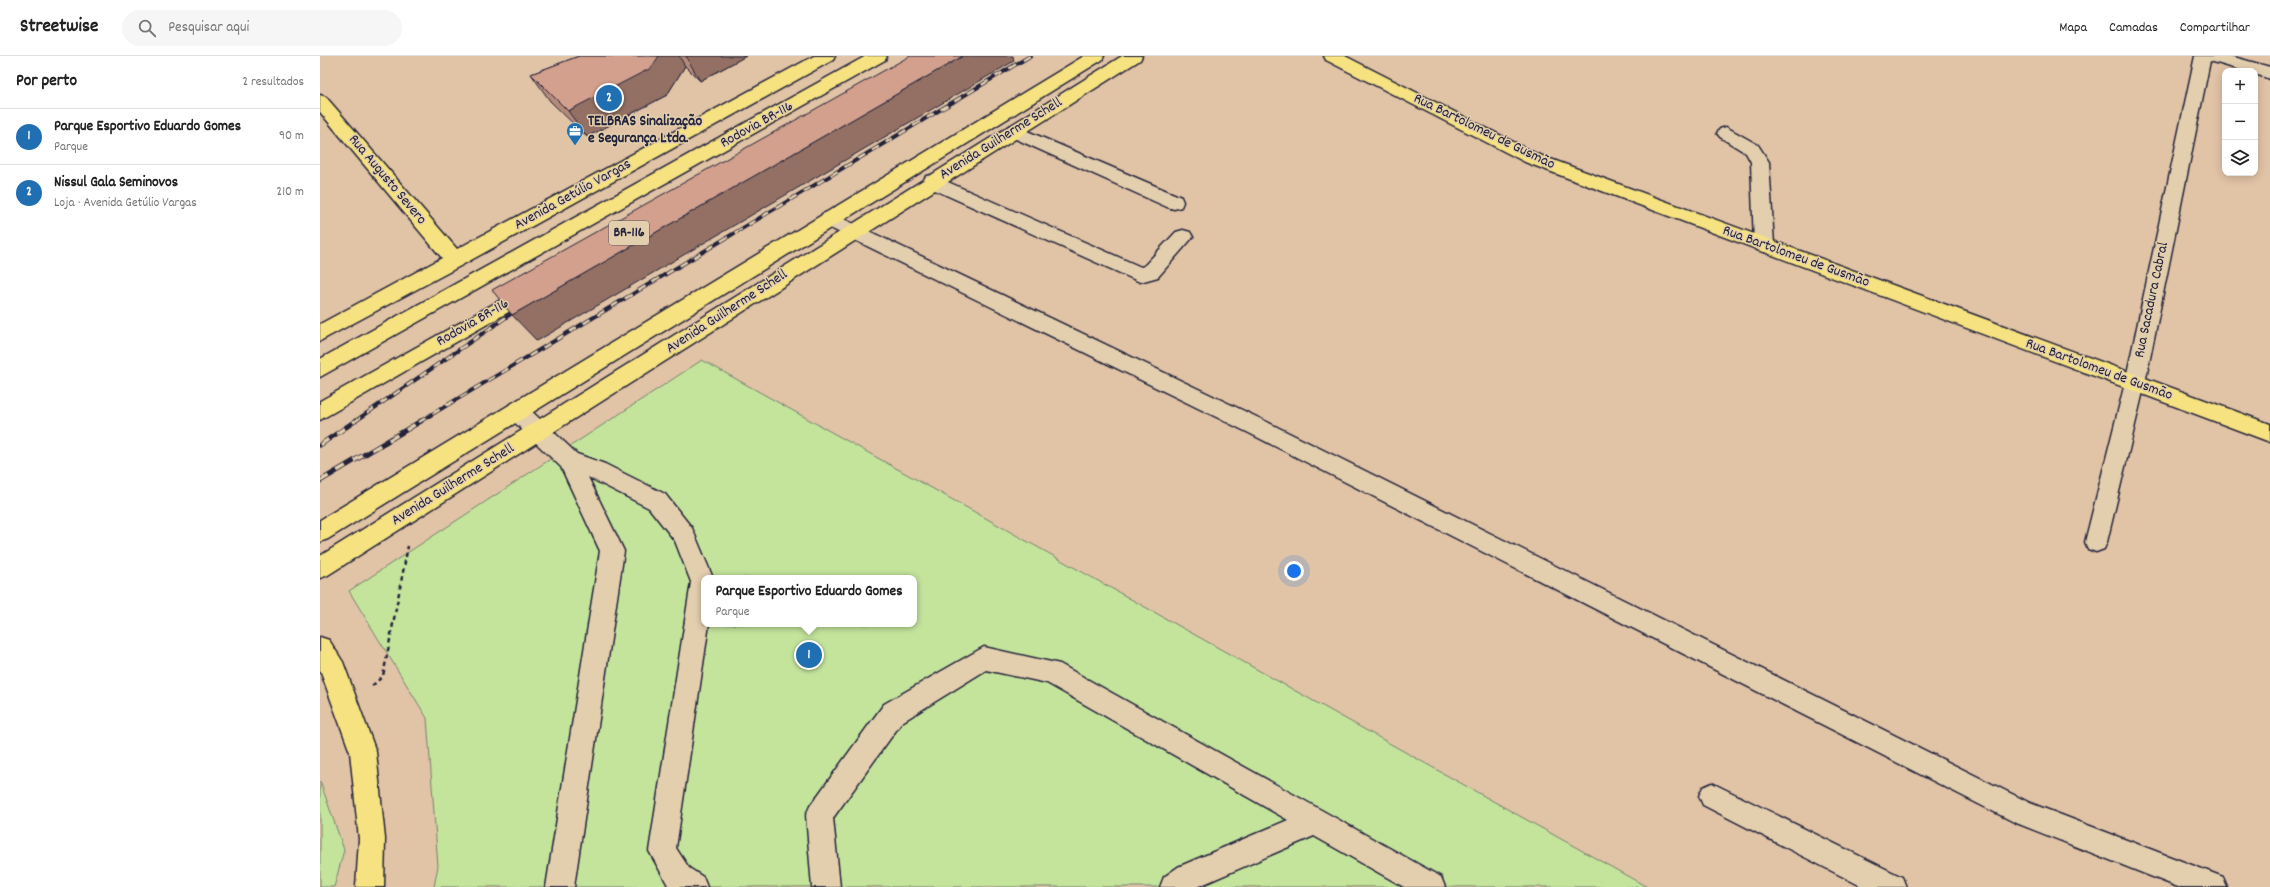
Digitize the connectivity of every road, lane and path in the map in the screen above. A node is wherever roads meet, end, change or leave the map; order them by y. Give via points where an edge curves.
1 (827, 56) edge
2 (879, 56) edge
3 (1096, 56) edge
4 (1134, 56) edge
5 (1332, 56) edge
6 (2203, 56) edge
7 (2211, 56) edge
8 (2270, 73) edge
9 (320, 101) edge
10 (1013, 131) junction
11 (1726, 133) dead end
12 (932, 181) junction
13 (1174, 202) dead end
14 (829, 219) junction
15 (852, 232) junction
16 (1183, 237) dead end
17 (1764, 245) junction
18 (455, 260) junction
19 (547, 281) edge
20 (320, 333) edge
21 (320, 369) edge
22 (2135, 383) junction
23 (320, 411) edge
24 (517, 411) junction
25 (538, 432) junction
26 (2270, 433) edge
27 (569, 462) junction
28 (394, 522) junction
29 (320, 532) edge
30 (2096, 542) dead end
31 (320, 568) edge
32 (701, 577) edge
33 (701, 595) edge
34 (320, 648) edge
35 (347, 707) junction
36 (1712, 796) dead end
37 (1317, 821) junction
38 (370, 887) edge
39 (560, 887) edge
40 (693, 887) edge
41 (826, 887) edge
42 (1174, 887) edge
43 (1431, 887) edge
44 (1892, 887) edge
45 (2212, 887) edge

1 - 18 main road, Avenida Getúlio Vargas
2 - 21 main road, Rodovia BR-116 / BR-116
3 - 14 main road, Avenida Guilherme Schell
4 - 10 main road, Avenida Guilherme Schell
5 - 17 main road, Rua Bartolomeu de Gusmão via 1531,158
6 - 22 street, Rua Sacadura Cabral
7 - 8 street
9 - 18 main road, Rua Augusto Severo
10 - 12 main road, Avenida Guilherme Schell
10 - 13 street
11 - 17 street via 1752,149 1760,162
12 - 15 main road, Avenida Guilherme Schell
12 - 16 street via 1140,275 1151,272
14 - 15 street
14 - 24 main road, Avenida Guilherme Schell
15 - 25 main road, Avenida Guilherme Schell
15 - 45 street via 1258,427 2022,813
17 - 22 main road, Rua Bartolomeu de Gusmão
18 - 20 main road, Avenida Getúlio Vargas
19 - 23 main road, Rodovia BR-116
22 - 26 main road, Rua Bartolomeu de Gusmão
22 - 30 street, Rua Sacadura Cabral
24 - 25 street
24 - 29 main road, Avenida Guilherme Schell
25 - 27 street
25 - 28 main road, Avenida Guilherme Schell
27 - 32 street via 598,471 657,501 684,535
27 - 39 street via 612,551
28 - 31 main road, Avenida Guilherme Schell
28 - 35 path via 408,547 383,676
33 - 40 street via 662,851 679,878
34 - 35 main road via 334,670
35 - 38 main road via 363,752 372,839
36 - 44 street
37 - 41 street via 1051,672 984,658 893,713 818,815
37 - 42 street via 1188,877
37 - 43 street

